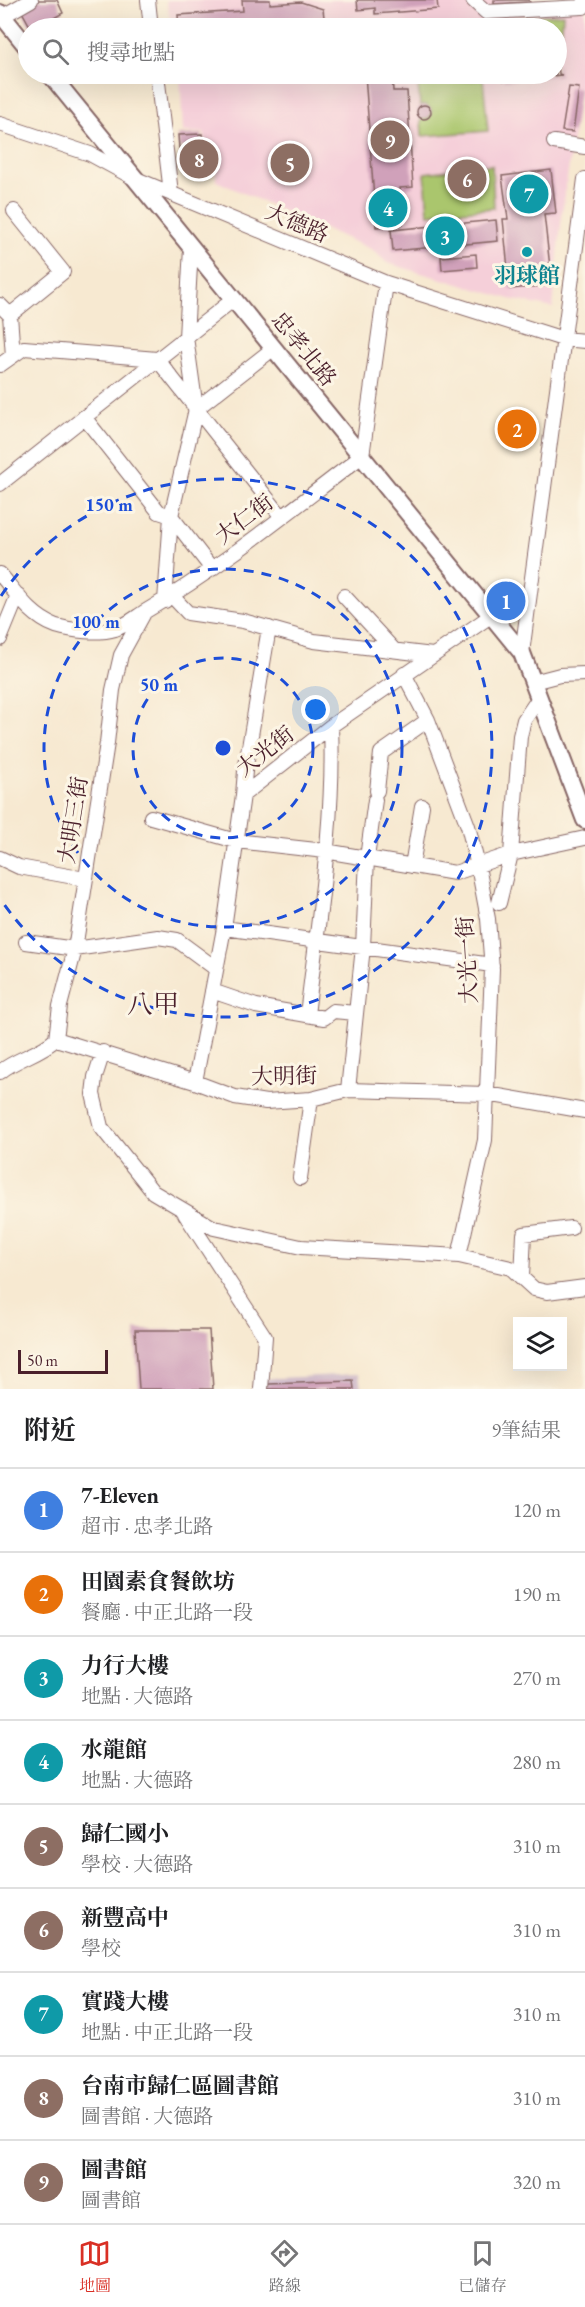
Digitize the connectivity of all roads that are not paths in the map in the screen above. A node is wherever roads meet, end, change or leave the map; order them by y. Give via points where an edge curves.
1 (31, 0) edge
2 (148, 0) edge
3 (473, 0) edge
4 (585, 0) edge
5 (1, 15) edge
6 (151, 18) edge
7 (18, 36) edge
8 (58, 84) edge
9 (158, 84) edge
10 (0, 124) edge
11 (554, 142) dead end
12 (585, 147) edge
13 (136, 179) junction
14 (585, 179) edge
15 (171, 193) junction
16 (14, 212) dead end
17 (191, 248) junction
18 (386, 283) junction
19 (234, 298) junction
20 (0, 304) edge
21 (10, 315) junction
22 (186, 337) junction
23 (563, 339) junction
24 (585, 341) edge
25 (274, 348) junction
26 (13, 356) junction
27 (157, 359) junction
28 (0, 365) edge
29 (196, 409) junction
30 (84, 417) junction
31 (362, 456) junction
32 (0, 483) edge
33 (171, 516) junction
34 (282, 517) junction
35 (212, 569) junction
36 (0, 574) edge
37 (18, 596) junction
38 (344, 596) dead end
39 (169, 599) junction
40 (145, 611) junction
41 (492, 615) junction
42 (269, 628) junction
43 (0, 639) edge
44 (394, 651) junction
45 (522, 652) junction
46 (433, 655) junction
47 (404, 674) junction
48 (585, 674) edge
49 (533, 682) junction
50 (538, 698) junction
51 (428, 720) junction
52 (332, 726) junction
53 (243, 795) junction
54 (422, 806) dead end
55 (151, 817) dead end
56 (585, 819) edge
57 (585, 838) edge
58 (236, 841) junction
59 (325, 851) junction
60 (511, 854) junction
61 (0, 858) edge
62 (367, 858) junction
63 (412, 866) junction
64 (478, 866) junction
65 (86, 879) junction
66 (499, 903) dead end
67 (224, 928) junction
68 (315, 940) junction
69 (26, 942) dead end
70 (363, 947) junction
71 (75, 950) junction
72 (492, 965) junction
73 (216, 968) junction
74 (212, 991) junction
75 (356, 1013) junction
76 (307, 1015) junction
77 (56, 1040) junction
78 (103, 1052) junction
79 (3, 1064) edge
80 (195, 1082) junction
81 (348, 1090) junction
82 (488, 1094) junction
83 (311, 1100) junction
84 (585, 1111) edge
85 (300, 1178) dead end
86 (182, 1210) junction
87 (571, 1228) dead end
88 (459, 1256) junction
89 (522, 1277) junction
90 (585, 1287) edge
91 (261, 1389) edge

1 - 5 street
2 - 6 street
3 - 4 street via 486,12 583,7
5 - 7 main road
8 - 13 main road, 忠孝北路
9 - 15 street
10 - 13 street, 大德路 via 90,154
11 - 12 street
13 - 15 street, 大德路
13 - 17 main road, 忠孝北路
14 - 23 street
15 - 18 street, 大德路
16 - 21 street via 63,272
17 - 19 main road, 忠孝北路
17 - 22 street
18 - 23 street, 大德路
18 - 31 street
19 - 22 street
19 - 25 main road, 忠孝北路
20 - 21 street
21 - 26 street
22 - 27 street
22 - 29 street
23 - 24 street, 大德路
23 - 45 street
25 - 29 street
25 - 31 main road, 忠孝北路
26 - 27 street via 24,348
26 - 28 street
27 - 29 street
27 - 30 street
29 - 33 street
29 - 34 street
30 - 32 street
30 - 33 street via 159,512
31 - 34 street, 大仁街
31 - 41 main road, 忠孝北路
33 - 35 street
33 - 39 street
34 - 35 street, 大仁街
35 - 39 street, 大仁街
36 - 37 street, 大仁街
37 - 40 street, 大仁街 via 42,620 94,632 113,630
37 - 43 street
38 - 44 street
39 - 40 street, 大仁街
39 - 42 street via 188,613
40 - 65 street, 大明三街 via 121,655 113,690
41 - 45 main road, 忠孝北路
41 - 46 street, 大光街
42 - 44 street via 314,641
42 - 53 street
44 - 46 street
45 - 49 main road, 忠孝北路
46 - 47 street, 大光街
47 - 51 street, 大光一街
47 - 52 street, 大光街
48 - 49 street
49 - 50 main road, 忠孝北路
50 - 56 main road, 忠孝北路
50 - 60 street via 524,720 520,736
51 - 62 street via 381,753
51 - 64 street, 大光一街 via 468,826
52 - 53 street, 大光街
52 - 59 street
53 - 58 street, 大光街
54 - 63 street
55 - 58 street
57 - 60 street
58 - 59 street
58 - 67 street, 大光街
59 - 62 street
59 - 68 street
60 - 64 street
60 - 66 street
61 - 65 street via 19,867
62 - 63 street
62 - 70 street
63 - 64 street via 455,873
64 - 72 street, 大光一街
65 - 71 street, 大明三街
67 - 68 street
67 - 73 street, 大光街
68 - 70 street
68 - 76 street
69 - 71 street
70 - 72 street
70 - 75 street
71 - 73 street via 158,937 177,940
71 - 77 street, 大明三街 via 60,1006
72 - 82 street, 大光一街
73 - 74 street, 大光街
74 - 76 street via 256,1006
74 - 80 street, 大光街
75 - 76 street via 333,1011 324,1018
75 - 81 street
77 - 78 street, 大明街
77 - 79 street via 47,1048
78 - 80 street, 大明街
78 - 86 street via 93,1094 101,1127 153,1192
80 - 83 street, 大明街 via 235,1098 266,1102
81 - 82 street, 大明街
81 - 83 street, 大明街
82 - 84 street, 大明街
82 - 88 street, 大光一街 via 485,1140
83 - 85 street
86 - 88 street via 214,1228 301,1247
86 - 91 street via 265,1337
87 - 89 street via 524,1234
88 - 89 street via 511,1268
89 - 90 street via 534,1289 547,1292

